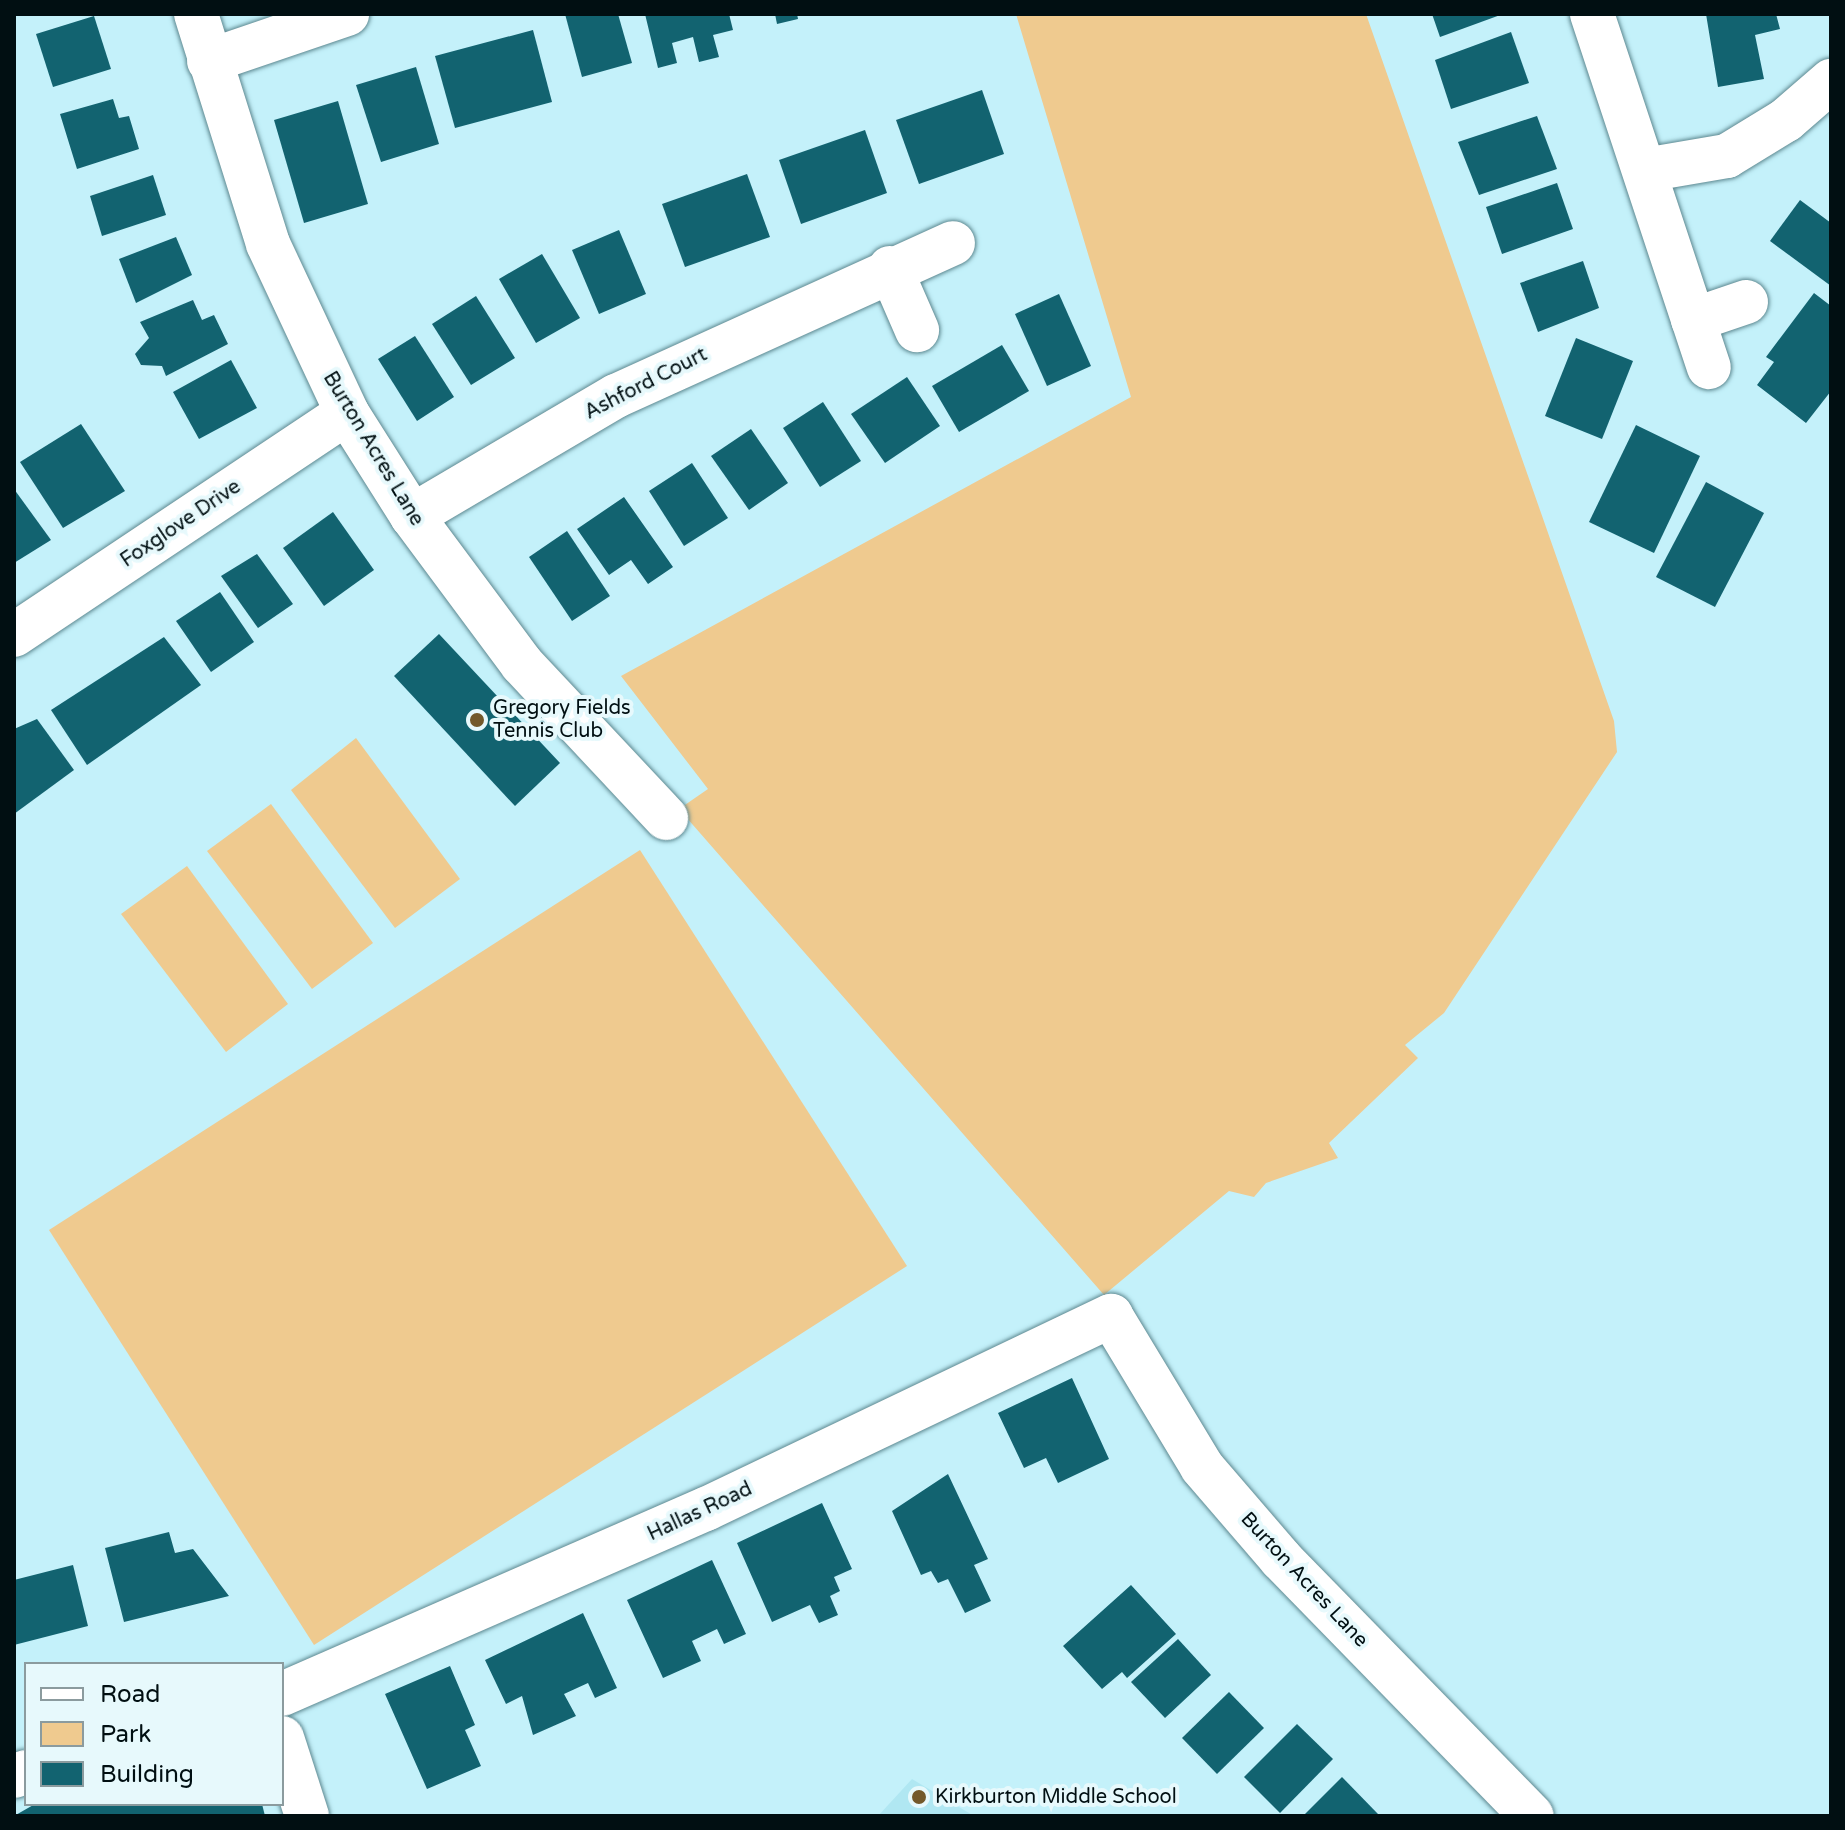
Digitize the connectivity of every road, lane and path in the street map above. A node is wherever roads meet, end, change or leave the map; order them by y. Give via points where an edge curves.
1 (196, 14) edge
2 (347, 14) edge
3 (1592, 14) edge
4 (209, 61) junction
5 (1831, 81) edge
6 (1645, 170) junction
7 (953, 243) dead end
8 (890, 268) junction
9 (1746, 302) dead end
10 (1693, 320) junction
11 (917, 330) dead end
12 (1709, 367) dead end
13 (347, 413) junction
14 (412, 516) junction
15 (14, 635) edge
16 (666, 818) dead end
17 (1111, 1316) joint
18 (284, 1693) edge
19 (284, 1744) edge
20 (307, 1816) edge
21 (1532, 1816) edge

1 - 4 street, Burton Acres Lane
2 - 4 street
3 - 6 street
4 - 13 street, Burton Acres Lane via 268,244
5 - 6 street via 1727,156
6 - 10 street
7 - 8 street, Ashford Court
8 - 11 street
8 - 14 street, Ashford Court via 616,396
9 - 10 street
10 - 12 street
13 - 14 street, Burton Acres Lane
13 - 15 street, Foxglove Drive
14 - 16 street, Burton Acres Lane via 522,664
17 - 18 street, Hallas Road via 706,1509
17 - 21 street, Burton Acres Lane via 1202,1467 1281,1559
19 - 20 street

